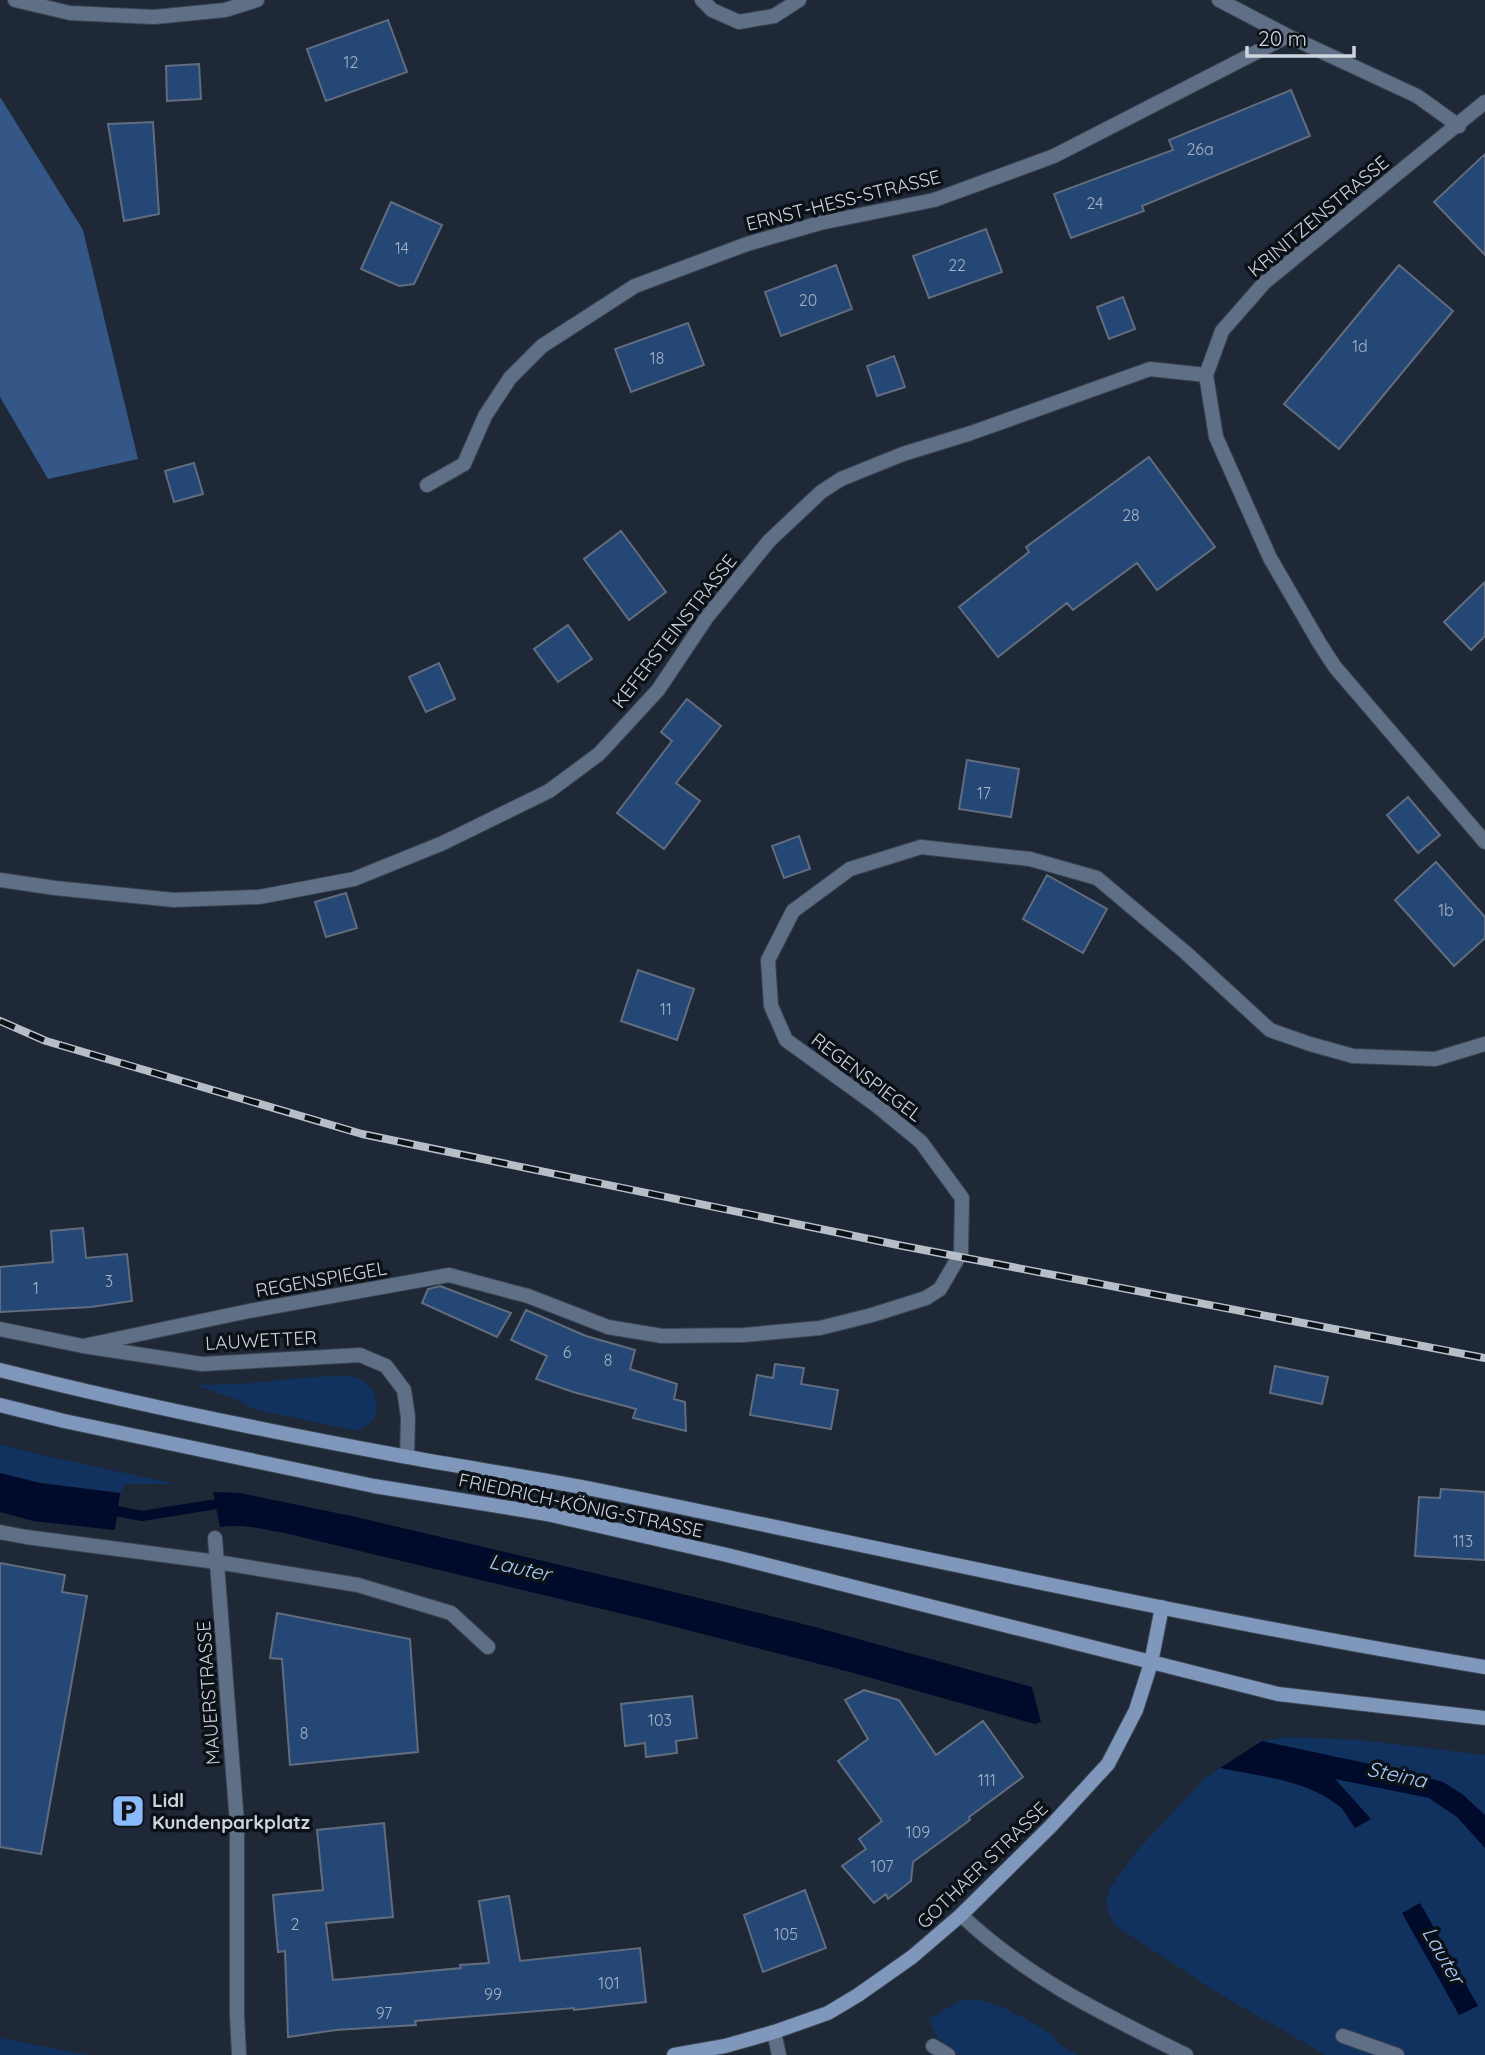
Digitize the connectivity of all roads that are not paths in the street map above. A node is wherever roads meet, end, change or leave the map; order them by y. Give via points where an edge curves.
1 (15, 0) edge
2 (257, 0) edge
3 (702, 0) edge
4 (799, 0) edge
5 (1219, 0) edge
6 (1288, 36) junction
7 (1485, 102) edge
8 (1459, 125) junction
9 (1206, 375) junction
10 (427, 485) dead end
11 (1485, 842) edge
12 (0, 880) edge
13 (1485, 1044) edge
14 (0, 1328) edge
15 (83, 1346) junction
16 (0, 1370) edge
17 (0, 1405) edge
18 (407, 1457) junction
19 (0, 1532) edge
20 (215, 1538) dead end
21 (217, 1562) junction
22 (1162, 1607) junction
23 (488, 1647) dead end
24 (1151, 1663) junction
25 (1485, 1667) edge
26 (1485, 1718) edge
27 (961, 1915) junction
28 (774, 2032) junction
29 (1343, 2036) dead end
30 (933, 2046) dead end
31 (239, 2055) edge
32 (674, 2055) edge
33 (779, 2055) edge
34 (948, 2055) edge
35 (1186, 2055) edge
36 (1396, 2055) edge

1 - 2 street via 70,13 154,17 225,10
3 - 4 street via 739,22 774,16
5 - 6 street
6 - 8 street via 1417,96
6 - 10 street, ERNST-HESS-STRASSE via 1054,156 934,200 820,223 747,244 635,286 542,346 510,378 485,416 464,464
7 - 8 street, KRINITZENSTRASSE
8 - 9 street, KRINITZENSTRASSE via 1265,282 1223,331
9 - 11 street via 1216,437 1270,558 1320,644
9 - 12 street, KEFERSTEINSTRASSE via 1150,369 903,454 821,492 769,541 707,617 658,690 599,754 549,791 443,842 354,879 259,897 174,900
13 - 15 street, REGENSPIEGEL via 1435,1059 1353,1056 1310,1044 1270,1030 1097,878 1030,859 921,847 850,869 793,911 768,960 771,1006 786,1040 921,1142 962,1198 961,1253 940,1289 926,1298 820,1328 662,1336 608,1327 528,1296 449,1275
14 - 15 street, LAUWETTER
15 - 18 street, LAUWETTER via 202,1364 360,1354 386,1366 404,1390
16 - 18 main road via 85,1392
17 - 24 main road, FRIEDRICH-KÖNIG-STRASSE via 374,1486 547,1514
18 - 22 main road via 590,1489
19 - 21 street
20 - 21 street, MAUERSTRASSE
21 - 23 street via 358,1585 451,1613
21 - 31 street, MAUERSTRASSE via 237,1823
22 - 24 main road, GOTHAER STRASSE
22 - 25 main road
24 - 26 main road via 1278,1694
24 - 27 main road, GOTHAER STRASSE via 1136,1710 1108,1764
27 - 28 main road, GOTHAER STRASSE via 858,1996 828,2013
27 - 35 street via 1022,1966 1088,2007
28 - 32 main road, GOTHAER STRASSE
28 - 33 street
29 - 36 street
30 - 34 street

